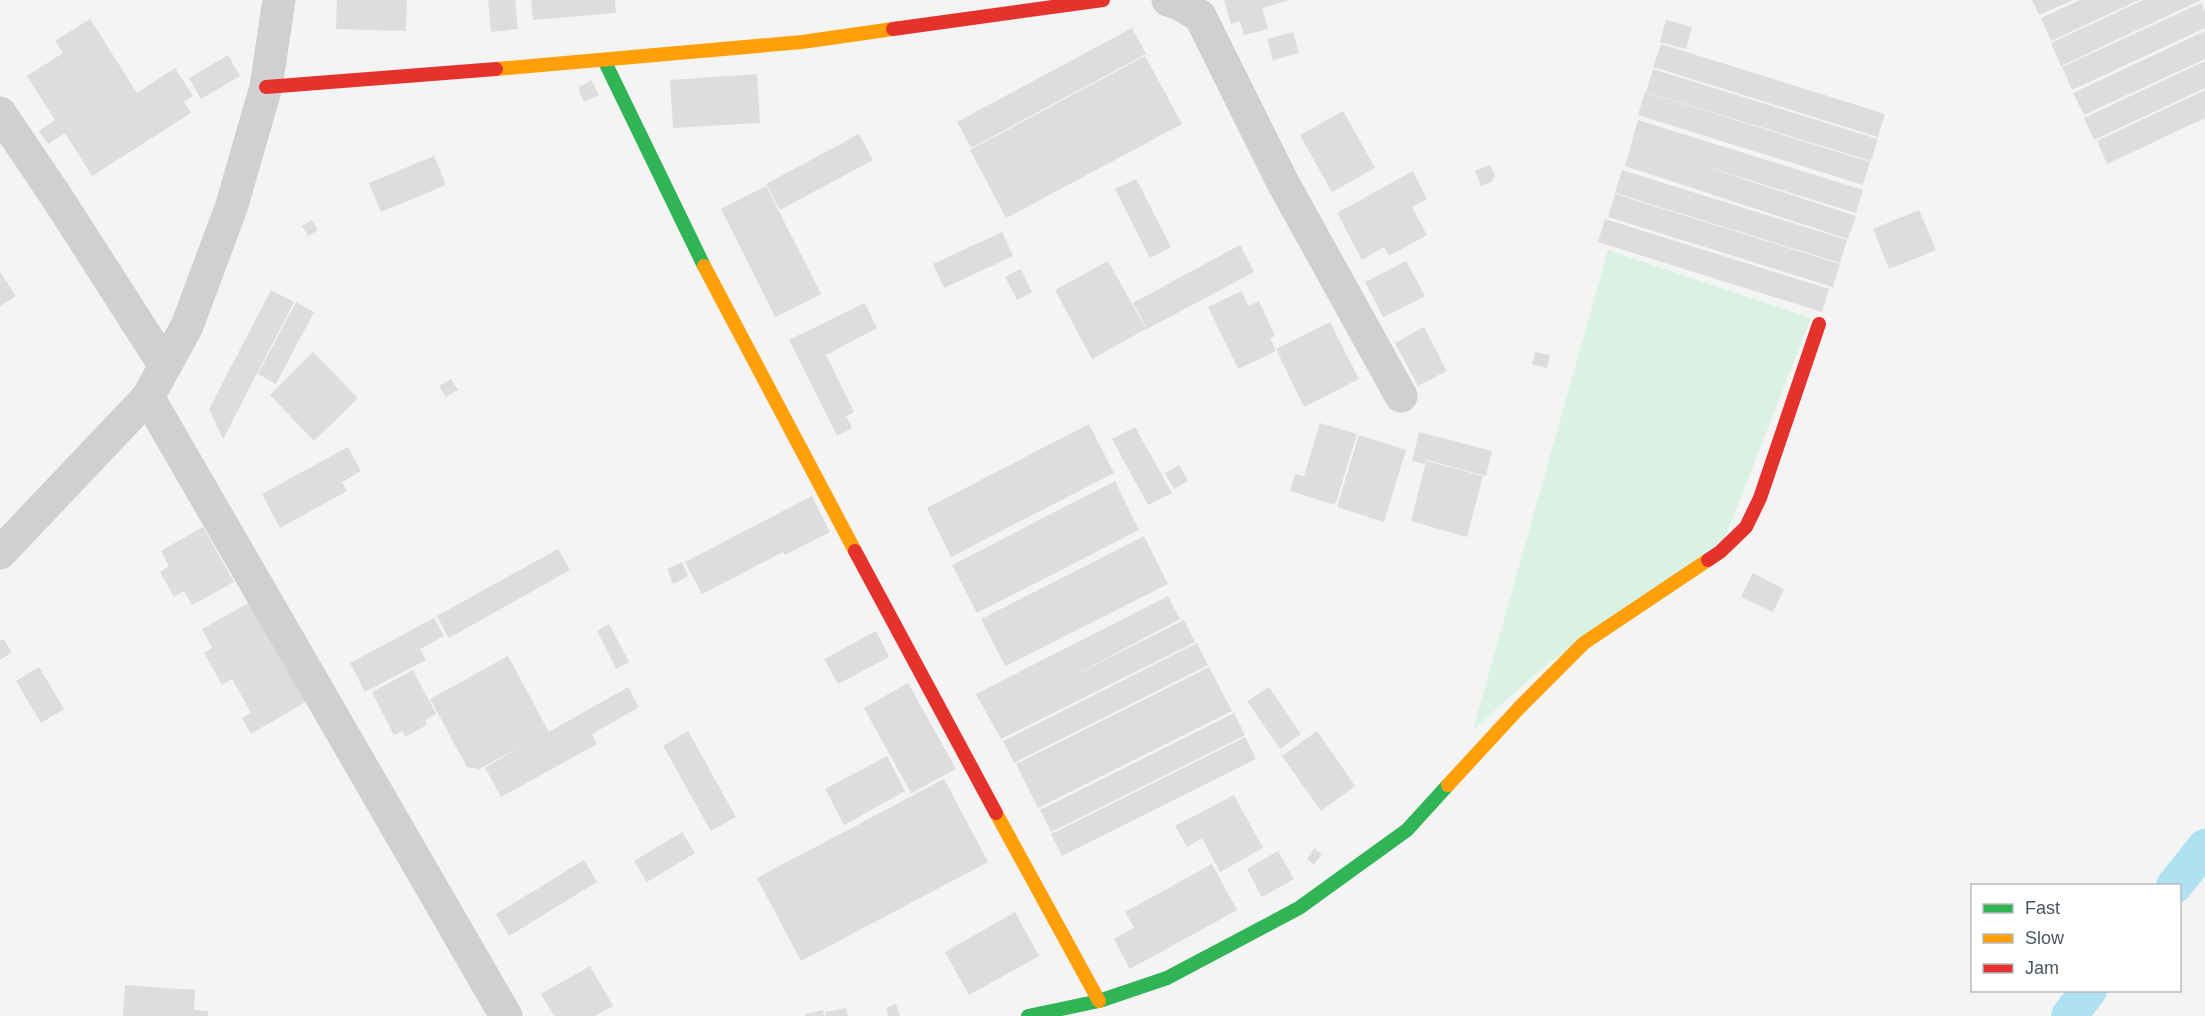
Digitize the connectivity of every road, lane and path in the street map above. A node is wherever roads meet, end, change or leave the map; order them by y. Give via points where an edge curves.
1 (279, 0) edge
2 (1103, 0) edge
3 (1168, 0) edge
4 (604, 60) junction
5 (266, 87) junction
6 (0, 113) edge
7 (1819, 324) dead end
8 (165, 366) junction
9 (1401, 396) dead end
10 (148, 397) junction
11 (0, 553) edge
12 (1099, 1001) junction
13 (506, 1016) edge
14 (1028, 1016) edge

1 - 5 street
2 - 4 street via 802,42
3 - 9 street via 1200,16 1282,181
4 - 5 street
4 - 12 street via 696,251
5 - 8 street via 217,247 187,326
6 - 8 street
7 - 12 street via 1760,498 1746,526 1720,552 1584,643 1407,830 1356,867 1299,908 1238,942 1167,978
8 - 10 street
10 - 11 street
10 - 13 street
12 - 14 street

